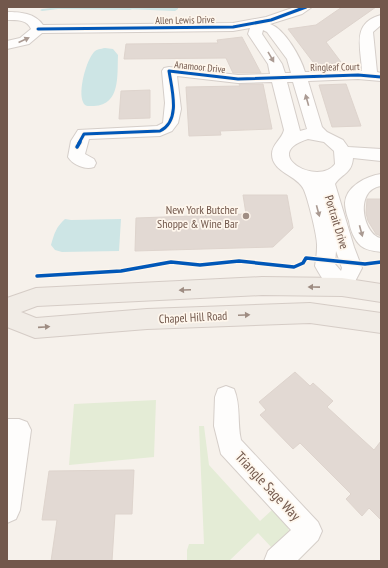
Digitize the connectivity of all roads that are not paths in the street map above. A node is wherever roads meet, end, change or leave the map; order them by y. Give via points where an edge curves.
1 (306, 7) edge
2 (24, 10) edge
3 (8, 16) edge
4 (381, 19) edge
5 (258, 24) junction
6 (38, 29) junction
7 (7, 45) edge
8 (376, 76) edge
9 (289, 77) junction
10 (321, 136) junction
11 (290, 139) junction
12 (344, 152) junction
13 (381, 155) edge
14 (88, 163) dead end
15 (303, 176) junction
16 (331, 176) junction
17 (381, 180) edge
18 (381, 245) edge
19 (342, 287) junction
20 (381, 293) edge
21 (7, 308) edge
22 (7, 317) edge
23 (381, 323) edge
24 (226, 397) dead end
25 (7, 430) edge
26 (7, 510) edge
27 (278, 561) edge

1 - 5 street, Allen Lewis Drive
2 - 3 street
2 - 6 street
4 - 8 street via 366,32
5 - 6 street, Allen Lewis Drive via 209,28
5 -> 9 street via 255,34
5 - 9 street via 272,29 294,59
7 -> 6 street via 26,40
8 - 9 street, Ringleaf Court
10 -> 9 street
9 - 11 street via 292,130
9 - 14 street, Anamoor Drive via 224,78 169,71 172,107 171,122 167,128 160,131 84,134 76,147 76,157
10 - 11 street via 308,134
10 - 12 street via 332,140
11 - 15 street, Portrait Drive via 284,142 280,158 290,170
12 - 13 street
12 - 16 street, Portrait Drive via 346,163 340,171
15 - 16 street, Portrait Drive
15 -> 19 street, Portrait Drive via 312,187 327,246 325,266
16 - 19 street, Portrait Drive via 326,184 352,268
17 -> 18 street via 368,184 355,198 354,204 364,239 369,243
19 - 20 main road
19 -> 21 main road via 262,286 36,297
22 -> 23 main road, Chapel Hill Road via 35,328 147,319 310,313
24 - 27 street, Triangle Sage Way via 226,426 230,446 310,531
25 - 26 street via 19,430

